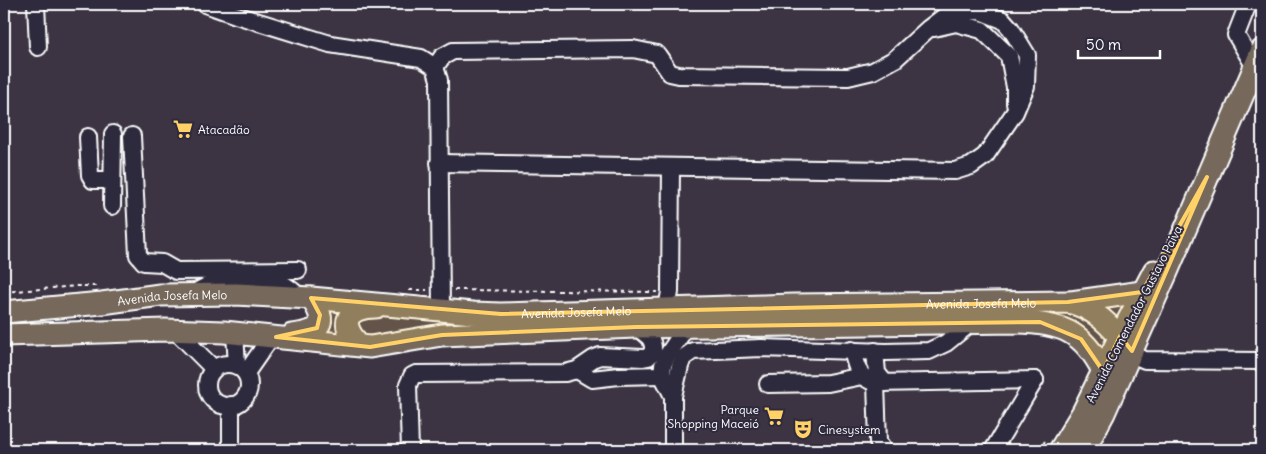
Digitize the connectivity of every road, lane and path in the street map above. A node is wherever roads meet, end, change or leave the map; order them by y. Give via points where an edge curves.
1 (36, 4) edge
2 (206, 4) edge
3 (1248, 4) edge
4 (929, 28) junction
5 (1011, 29) junction
6 (996, 44) junction
7 (38, 46) dead end
8 (1258, 59) edge
9 (435, 68) junction
10 (1015, 112) junction
11 (113, 134) dead end
12 (132, 136) dead end
13 (88, 137) dead end
14 (439, 163) junction
15 (671, 167) junction
16 (1207, 177) junction
17 (134, 189) junction
18 (112, 192) junction
19 (298, 270) dead end
20 (245, 276) junction
21 (105, 287) dead end
22 (4, 292) edge
23 (1142, 292) junction
24 (192, 294) junction
25 (305, 297) junction
26 (402, 298) junction
27 (441, 300) junction
28 (669, 300) junction
29 (1068, 302) junction
30 (1091, 310) junction
31 (4, 312) edge
32 (972, 322) junction
33 (687, 326) junction
34 (636, 327) junction
35 (176, 331) junction
36 (229, 333) junction
37 (1070, 333) junction
38 (4, 335) edge
39 (273, 337) junction
40 (1126, 344) junction
41 (360, 346) junction
42 (852, 350) junction
43 (875, 351) junction
44 (1262, 361) edge
45 (230, 368) junction
46 (577, 370) junction
47 (1103, 371) junction
48 (662, 375) junction
49 (875, 381) junction
50 (768, 384) dead end
51 (673, 396) junction
52 (231, 405) junction
53 (231, 450) edge
54 (410, 450) edge
55 (673, 450) edge
56 (882, 450) edge
57 (992, 450) edge
58 (1060, 450) edge
59 (1084, 450) edge

1 - 7 street
2 - 9 street via 330,44 421,58
3 - 8 street via 1236,35
4 - 5 street via 950,12 980,11 1003,20
4 - 6 street via 956,23 982,30
4 - 9 street via 894,59 873,71 848,77 680,75 670,73 657,54 633,49 453,50 442,57
5 - 6 street via 1002,25 995,28 992,38
5 - 10 street via 1027,55 1026,86
6 - 10 street via 1009,56 1015,87
8 - 16 main road, Avenida Comendador Gustavo Paiva
9 - 14 street via 439,80
10 - 15 street via 985,156 971,166 955,171
11 - 18 street
12 - 17 street
13 - 18 street via 90,175
14 - 15 street
14 - 27 street
15 - 28 street
16 - 23 main road, Avenida Comendador Gustavo Paiva
16 - 40 main road, Avenida Comendador Gustavo Paiva via 1190,222
17 - 18 street
17 - 20 street via 138,255 144,262 162,263 176,272
19 - 20 street
20 - 24 street via 207,285
20 - 25 street via 285,285
21 - 22 path
23 - 29 main road
23 - 40 main road, Avenida Comendador Gustavo Paiva
24 - 25 main road, Avenida Josefa Melo
24 - 31 main road, Avenida Josefa Melo
25 - 26 main road, Avenida Josefa Melo
25 - 39 main road via 318,307 320,323 317,328 310,332
26 - 27 main road, Avenida Josefa Melo
26 - 27 path
26 - 41 main road via 354,311 347,324 349,335
27 - 28 path
27 - 28 main road, Avenida Josefa Melo via 500,314
28 - 29 main road, Avenida Josefa Melo via 793,305
29 - 30 main road, Avenida Josefa Melo
30 - 37 main road via 1087,327
30 - 40 main road, Avenida Josefa Melo
32 - 33 main road, Avenida Josefa Melo
32 - 37 main road, Avenida Josefa Melo via 1040,322
32 - 43 street via 946,343 929,351
33 - 34 main road, Avenida Josefa Melo
33 - 48 street via 668,354
34 - 41 main road, Avenida Josefa Melo via 442,335 388,345
34 - 46 street via 651,338 653,352 648,357 600,356
35 - 36 main road, Avenida Josefa Melo
35 - 38 main road, Avenida Josefa Melo
35 - 45 street
36 - 39 main road, Avenida Josefa Melo
36 - 45 street
37 - 47 main road, Avenida Josefa Melo via 1090,348
39 - 41 main road, Avenida Josefa Melo
39 - 45 street
40 - 44 street via 1145,360
40 - 47 main road, Avenida Comendador Gustavo Paiva
40 - 59 main road, Avenida Comendador Gustavo Paiva via 1104,414
42 - 43 street
42 - 49 street via 855,364
42 - 51 street via 761,348 693,351 683,358
43 - 49 street
45 - 52 street via 248,378 248,390 242,400
45 - 52 street via 208,379 207,385 210,396 220,404
46 - 48 street via 592,379
46 - 54 street via 565,374 416,374 408,385
47 - 58 main road, Avenida Comendador Gustavo Paiva
48 - 51 street
49 - 50 street
49 - 56 street via 878,442
49 - 57 street via 1035,380
51 - 55 street
52 - 53 street

